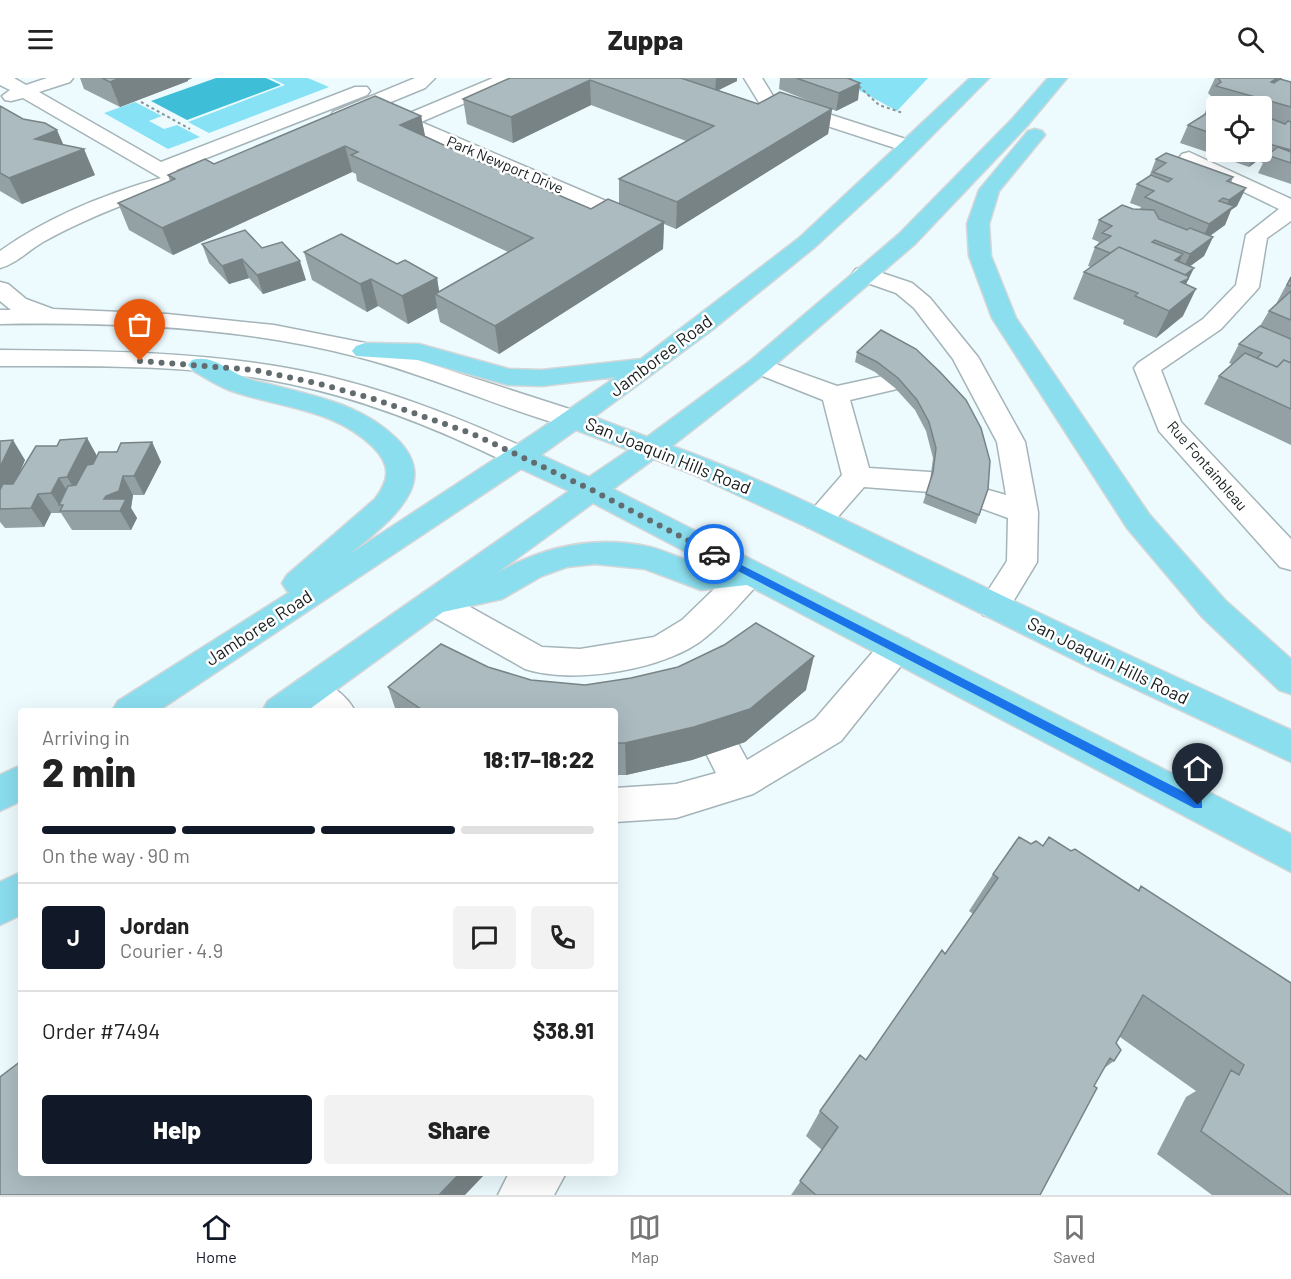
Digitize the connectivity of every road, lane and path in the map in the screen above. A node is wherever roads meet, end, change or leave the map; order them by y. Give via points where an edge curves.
1 (1, 78) edge
2 (64, 78) edge
3 (393, 78) edge
4 (426, 78) edge
5 (508, 78) edge
6 (753, 78) edge
7 (850, 78) edge
8 (980, 78) edge
9 (1058, 78) edge
10 (1081, 78) edge
11 (24, 92) junction
12 (2, 97) edge
13 (358, 100) junction
14 (141, 102) dead end
15 (404, 122) junction
16 (933, 123) junction
17 (197, 132) dead end
18 (908, 146) junction
19 (1189, 158) dead end
20 (150, 178) junction
21 (606, 208) edge
22 (1291, 209) edge
23 (2, 257) edge
24 (864, 274) junction
25 (0, 289) edge
26 (59, 316) junction
27 (0, 317) edge
28 (365, 351) junction
29 (0, 358) edge
30 (201, 365) junction
31 (650, 365) junction
32 (759, 366) junction
33 (888, 383) edge
34 (835, 395) junction
35 (575, 420) junction
36 (652, 447) junction
37 (522, 458) junction
38 (857, 477) junction
39 (930, 482) edge
40 (592, 490) junction
41 (985, 499) edge
42 (1023, 512) junction
43 (818, 520) junction
44 (1291, 559) edge
45 (750, 573) junction
46 (434, 602) junction
47 (994, 606) junction
48 (662, 648) junction
49 (896, 648) junction
50 (212, 658) junction
51 (682, 675) edge
52 (1291, 680) edge
53 (310, 690) junction
54 (135, 708) edge
55 (284, 708) edge
56 (333, 708) edge
57 (1291, 747) edge
58 (722, 749) edge
59 (740, 783) junction
60 (18, 784) edge
61 (0, 795) edge
62 (618, 805) edge
63 (1291, 854) edge
64 (18, 893) edge
65 (0, 906) edge
66 (539, 1176) edge
67 (522, 1195) edge

1 - 11 street
2 - 11 street
3 - 13 street
4 - 13 street via 419,84
5 - 15 street
6 - 18 street via 766,100
7 - 16 path via 879,105
8 - 16 main road, Jamboree Road
9 - 24 main road via 907,239
10 - 52 main road via 989,190 978,224 980,256 1004,318 1138,521 1214,609
11 - 12 street
11 - 20 street
12 - 20 street
13 - 15 street, Park Newport Drive
13 - 20 street
13 - 20 street via 178,180
14 - 17 path
15 - 21 street, Park Newport Drive
16 - 18 main road, Jamboree Road
18 - 31 main road, Jamboree Road via 839,215
19 - 22 street
20 - 23 street
22 - 44 street, Rue Fontainbleau via 1257,235 1247,287 1212,324 1147,368 1169,425
24 - 32 main road
24 - 42 street via 904,288 922,303 950,354 1011,442
25 - 26 street via 31,310
26 - 27 street, San Joaquin Hills Road
26 - 28 street, San Joaquin Hills Road via 167,321 273,332
28 - 31 main road via 419,352 508,377 543,378
28 - 35 street, San Joaquin Hills Road
29 - 30 street
30 - 37 street via 255,370 374,399 473,434
30 - 50 main road via 237,384 351,417 395,452 401,468 397,490 385,506
31 - 35 main road, Jamboree Road
32 - 34 street
32 - 36 main road
33 - 34 street
34 - 38 street
35 - 36 main road, San Joaquin Hills Road
35 - 37 main road, Jamboree Road
36 - 40 main road
36 - 43 main road, San Joaquin Hills Road
37 - 40 main road
37 - 50 main road, Jamboree Road
38 - 39 street
38 - 43 street
40 - 45 main road
40 - 46 main road
41 - 42 street
42 - 47 street via 1022,562
43 - 47 main road, San Joaquin Hills Road
45 - 46 main road via 701,578 648,558 596,553 564,556 531,568 490,591
45 - 48 street via 694,629
45 - 49 main road
46 - 48 street via 530,674
46 - 53 main road
47 - 57 main road, San Joaquin Hills Road
48 - 51 street
49 - 59 street via 828,730
49 - 63 main road
50 - 54 main road, Jamboree Road
53 - 55 main road
53 - 56 street
58 - 59 street
59 - 62 street via 676,801
60 - 61 main road
64 - 65 main road
66 - 67 street

